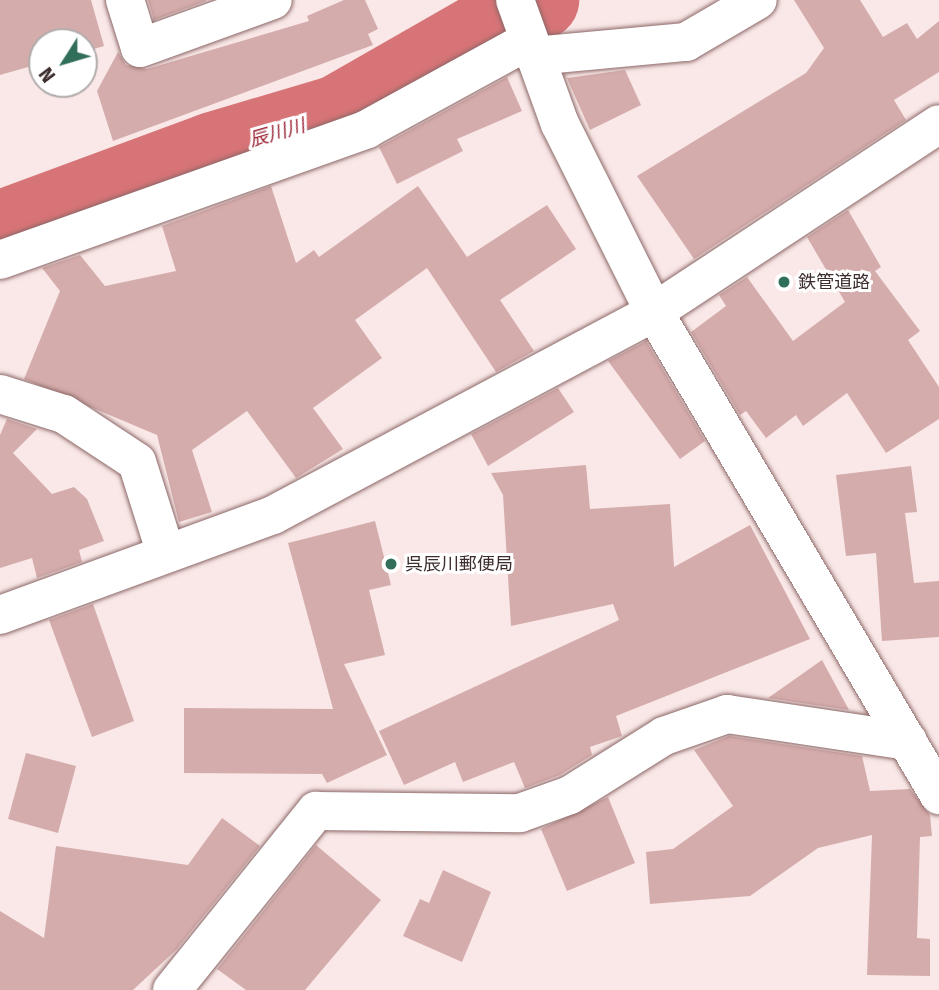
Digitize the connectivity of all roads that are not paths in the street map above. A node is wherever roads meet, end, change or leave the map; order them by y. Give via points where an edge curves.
1 (125, 0) edge
2 (274, 0) edge
3 (515, 0) edge
4 (758, 0) edge
5 (531, 49) junction
6 (939, 124) edge
7 (0, 260) edge
8 (654, 312) junction
9 (0, 394) edge
10 (166, 554) junction
11 (0, 615) edge
12 (908, 741) junction
13 (937, 789) edge
14 (172, 990) edge

1 - 2 street via 140,48
3 - 5 street
4 - 5 street via 686,42
5 - 7 street via 367,129
5 - 8 street via 560,124
6 - 8 street
8 - 10 street via 273,515
8 - 12 street
9 - 10 street via 64,414 137,462
10 - 11 street
12 - 13 street
12 - 14 street via 726,714 664,736 570,795 520,813 316,811

